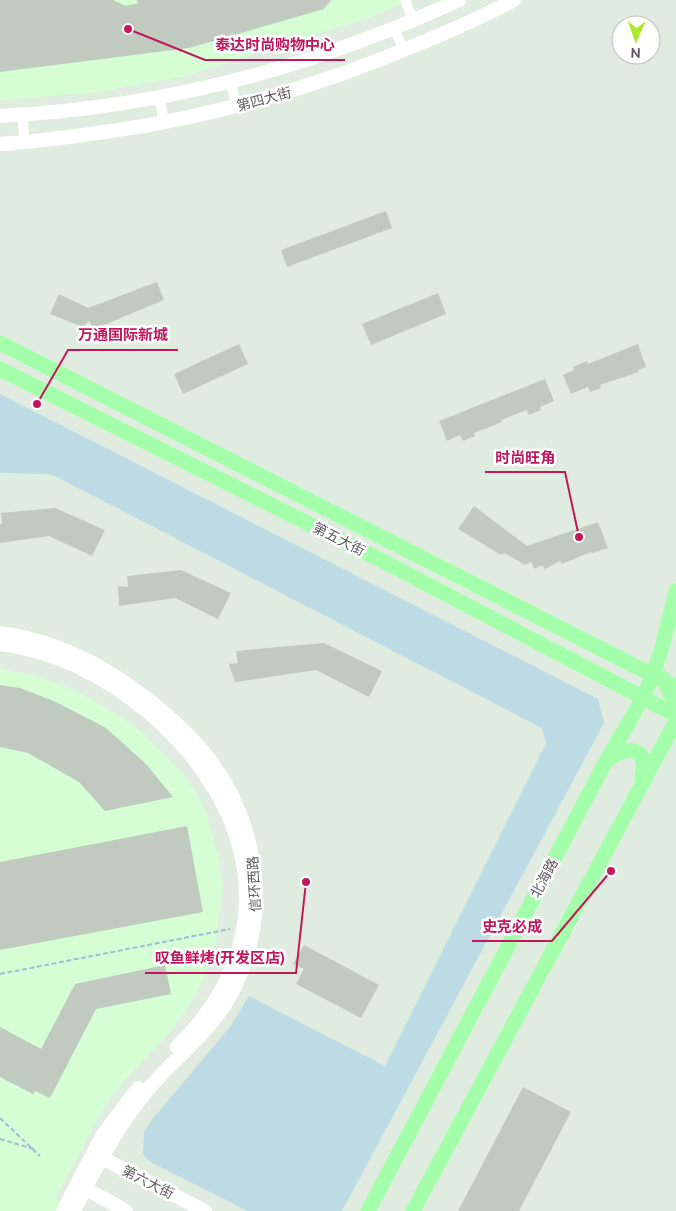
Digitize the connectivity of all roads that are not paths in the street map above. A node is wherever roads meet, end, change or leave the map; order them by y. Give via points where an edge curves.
1 (405, 0) edge
2 (459, 0) edge
3 (514, 0) edge
4 (413, 20) junction
5 (394, 28) junction
6 (404, 51) junction
7 (230, 82) junction
8 (159, 97) junction
9 (236, 107) junction
10 (22, 115) junction
11 (0, 116) edge
12 (164, 122) junction
13 (25, 142) junction
14 (0, 144) edge
15 (0, 343) edge
16 (0, 369) edge
17 (0, 373) edge
18 (16, 377) junction
19 (675, 596) edge
20 (676, 625) edge
21 (0, 633) edge
22 (0, 644) edge
23 (663, 644) junction
24 (616, 656) junction
25 (662, 685) edge
26 (676, 701) edge
27 (656, 705) junction
28 (676, 715) edge
29 (676, 721) edge
30 (621, 734) junction
31 (676, 735) edge
32 (659, 753) junction
33 (605, 762) junction
34 (642, 783) junction
35 (97, 1156) junction
36 (81, 1186) junction
37 (63, 1211) edge
38 (74, 1211) edge
39 (126, 1211) edge
40 (205, 1211) edge
41 (368, 1211) edge
42 (413, 1211) edge

1 - 4 street
2 - 4 street, 第四大街
3 - 6 street, 第四大街
4 - 5 street, 第四大街
5 - 6 street
5 - 7 street, 第四大街 via 299,63
6 - 9 street, 第四大街 via 331,79
7 - 8 street, 第四大街
7 - 9 street
8 - 10 street, 第四大街
8 - 12 street
9 - 12 street, 第四大街
10 - 11 street, 第四大街
10 - 13 street
12 - 13 street, 第四大街
13 - 14 street, 第四大街
15 - 24 main road, 第五大街
16 - 18 main road, 第五大街
17 - 18 street
18 - 25 main road, 第五大街 via 378,558 605,678
19 - 20 main road
19 - 23 main road
21 - 35 street, 信环西路 via 68,652 100,667 152,702 196,744 213,766 238,811 251,847 256,886 255,926 238,980 214,1021 140,1100
22 - 35 street, 信环西路 via 61,660 103,680 145,710 194,757 217,791 240,844 245,881 244,926 233,967 210,1010 134,1092
23 - 24 main road via 655,656 647,660
23 - 25 main road
24 - 25 main road, 第五大街
25 - 26 main road
25 - 27 main road, 第五大街
25 - 30 main road, 北海路
26 - 27 main road
27 - 28 main road, 第五大街
27 - 30 main road via 635,718
29 - 32 main road
30 - 33 main road, 北海路
31 - 32 main road
32 - 34 main road
33 - 34 main road via 628,749 638,752 645,766
33 - 41 main road, 北海路
34 - 42 main road
35 - 36 street, 信环西路
35 - 40 street, 第六大街
36 - 37 street, 信环西路
36 - 38 street, 信环西路
36 - 39 street

